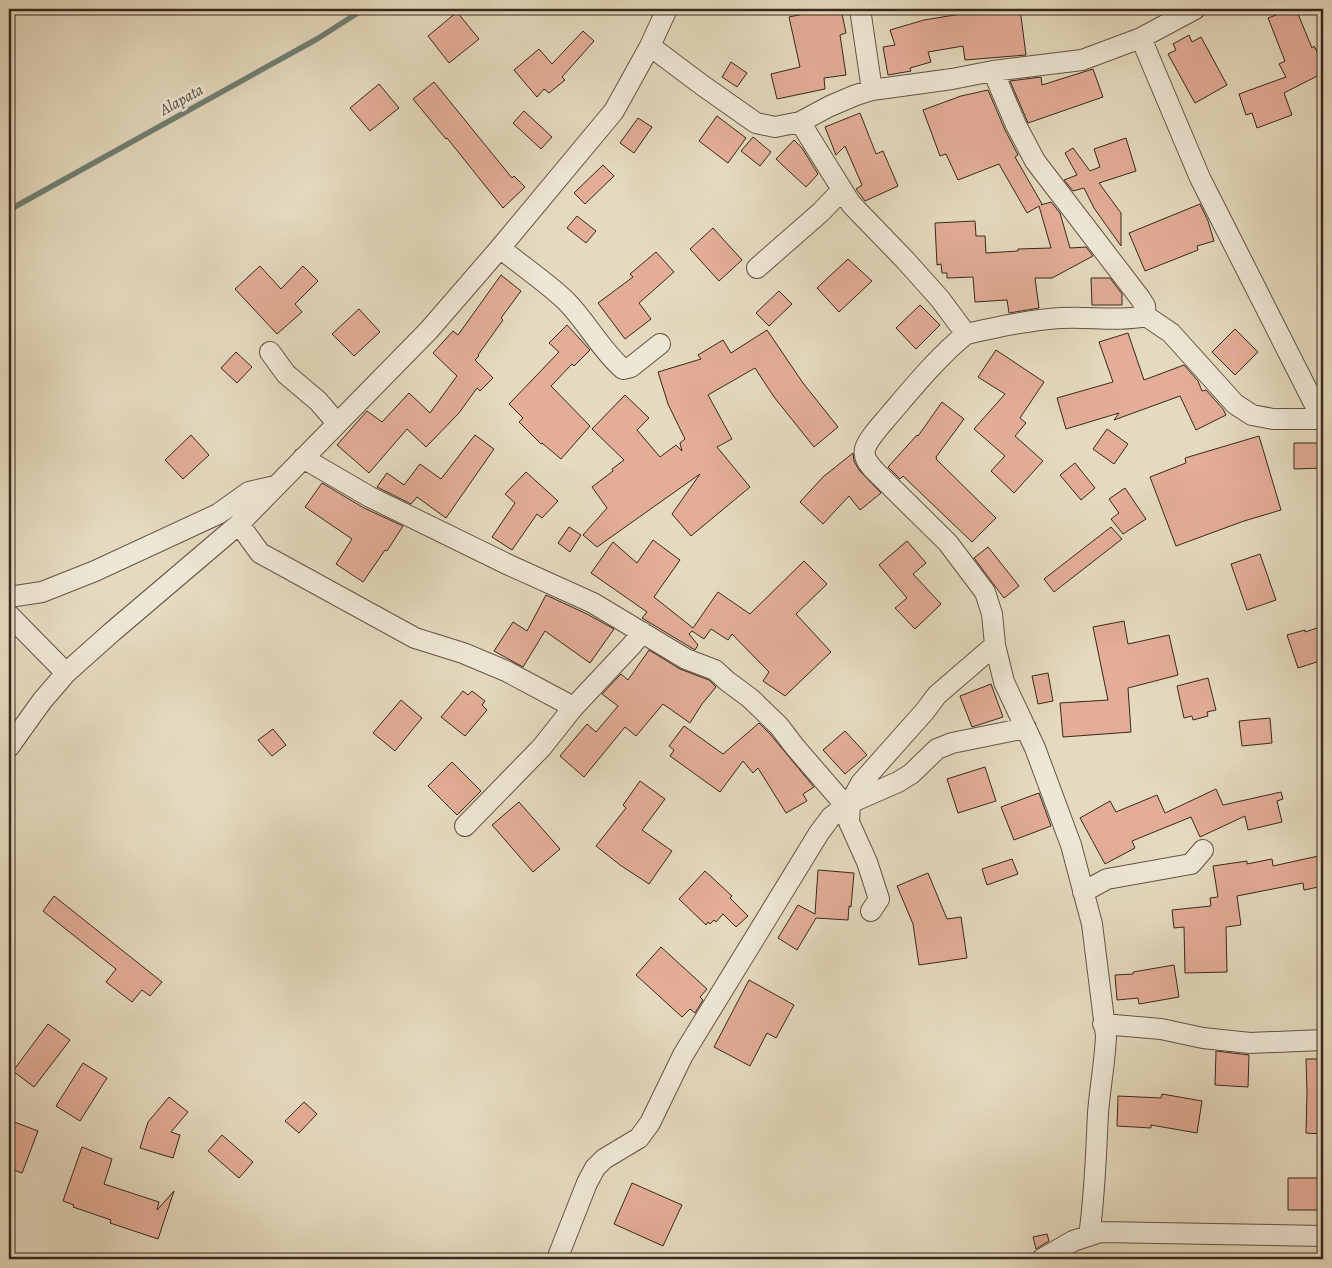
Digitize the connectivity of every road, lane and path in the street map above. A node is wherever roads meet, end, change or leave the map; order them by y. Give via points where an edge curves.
1 (668, 9) edge
2 (860, 9) edge
3 (1195, 9) edge
4 (1141, 38) junction
5 (650, 46) junction
6 (994, 71) junction
7 (872, 90) junction
8 (800, 122) junction
9 (842, 190) junction
10 (500, 248) junction
11 (757, 268) dead end
12 (1146, 316) junction
13 (966, 334) junction
14 (660, 344) dead end
15 (270, 352) dead end
16 (1322, 419) edge
17 (337, 423) junction
18 (303, 458) junction
19 (275, 486) junction
20 (238, 524) junction
21 (9, 597) edge
22 (9, 615) edge
23 (642, 632) junction
24 (995, 645) junction
25 (66, 673) junction
26 (572, 709) junction
27 (1026, 728) junction
28 (9, 746) edge
29 (850, 803) junction
30 (465, 826) dead end
31 (1203, 850) dead end
32 (1084, 892) junction
33 (871, 911) dead end
34 (1103, 1024) junction
35 (1323, 1040) edge
36 (1088, 1236) junction
37 (1323, 1236) edge
38 (557, 1259) edge
39 (1042, 1259) edge

1 - 5 street
2 - 7 street
3 - 4 street
4 - 6 street via 1082,60
4 - 16 street via 1200,178
5 - 8 street via 756,123 775,127
5 - 10 street via 614,112
6 - 7 street
6 - 12 street via 1035,161 1140,298
7 - 8 street
8 - 9 street
9 - 11 street
9 - 13 street via 851,204 940,299
10 - 14 street via 565,301 623,369 631,368
10 - 17 street via 430,330
12 - 13 street via 1062,318 1022,322
12 - 16 street via 1171,334 1235,404 1252,415 1273,419
13 - 24 street via 930,368 878,429 864,454 874,470 948,543 985,592 992,614
15 - 17 street via 286,374 318,401
17 - 18 street
18 - 19 street
18 - 23 street via 370,497 593,603
19 - 20 street
19 - 21 street via 249,492 218,514 95,571 42,592
20 - 25 street
20 - 26 street via 260,553 415,638 464,653 506,671
22 - 25 street
23 - 26 street
23 - 29 street via 686,659 716,670 780,726 839,798
24 - 27 street via 1004,682
24 - 29 street via 937,695 870,772
25 - 28 street
26 - 30 street via 542,747
27 - 29 street via 944,746 898,782
27 - 32 street via 1071,845
29 - 33 street via 849,822 879,899
29 - 38 street via 831,817 819,833 683,1055 650,1123 639,1138 595,1168
31 - 32 street via 1191,864 1108,879
32 - 34 street via 1092,924
34 - 35 street via 1250,1043
34 - 36 street via 1106,1054
36 - 37 street via 1100,1232
36 - 39 street via 1073,1240

